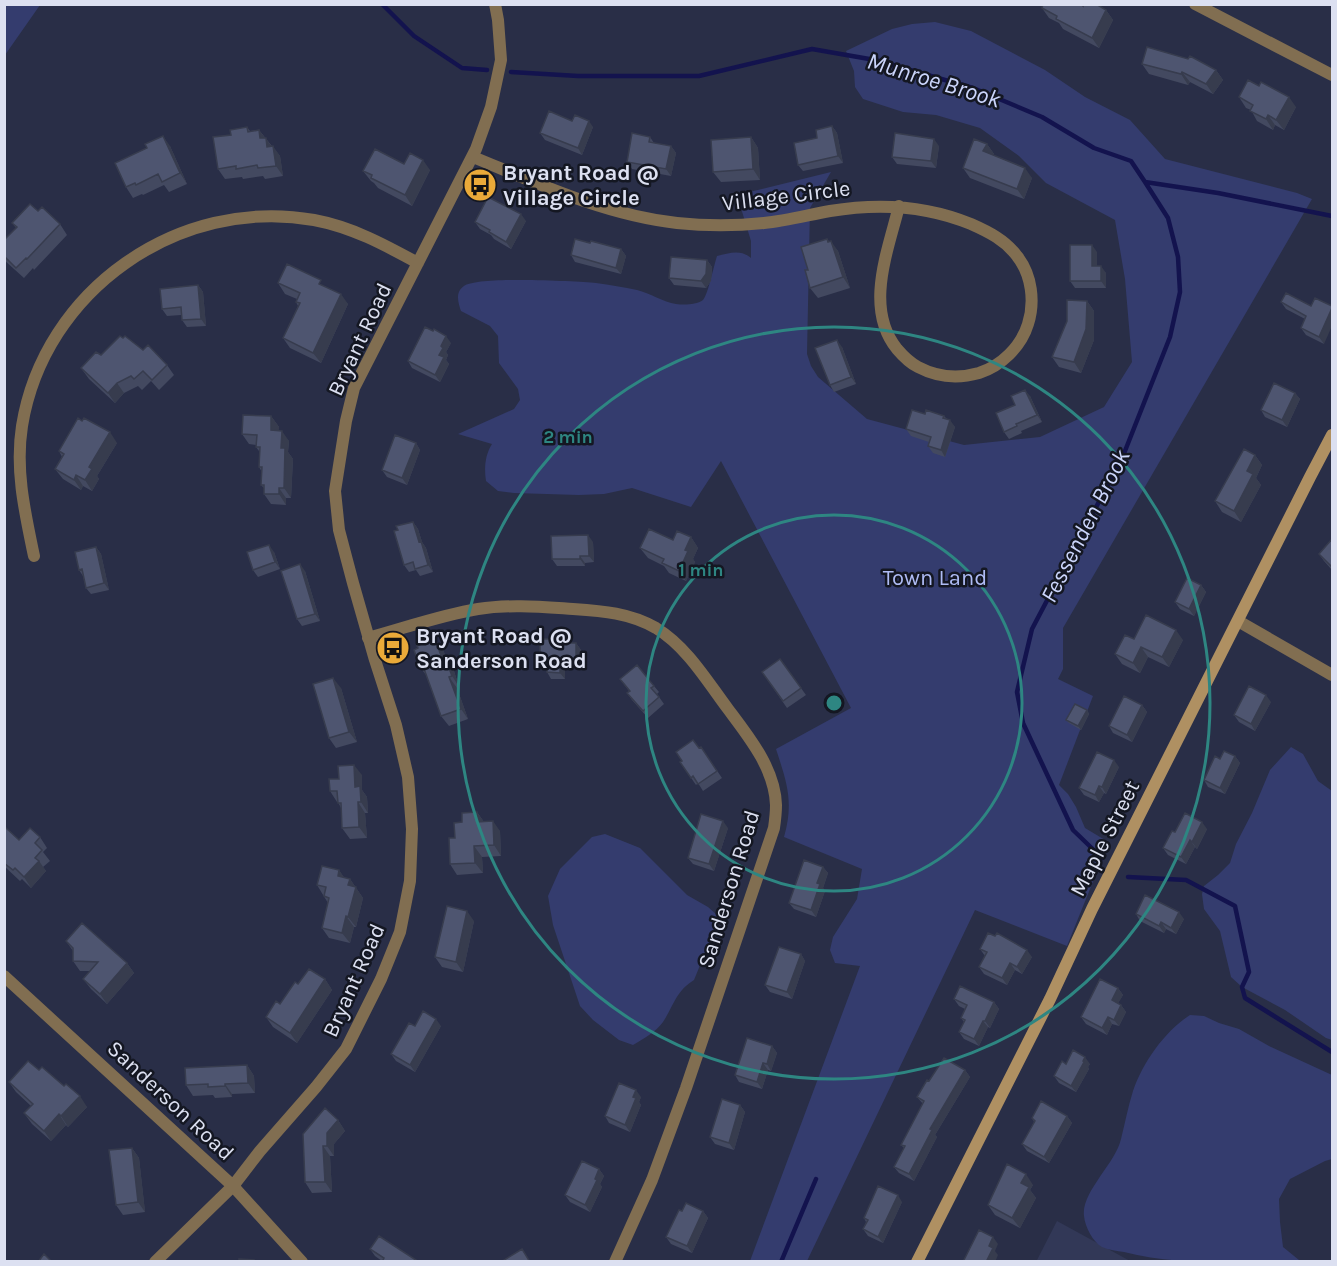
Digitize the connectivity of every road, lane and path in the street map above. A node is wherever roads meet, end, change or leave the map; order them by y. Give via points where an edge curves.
1 (495, 4) edge
2 (1195, 4) edge
3 (1332, 75) edge
4 (473, 157) junction
5 (899, 206) junction
6 (418, 263) junction
7 (1332, 435) edge
8 (34, 556) dead end
9 (1238, 621) junction
10 (368, 638) junction
11 (1332, 675) edge
12 (4, 976) edge
13 (233, 1186) junction
14 (155, 1262) edge
15 (302, 1262) edge
16 (615, 1262) edge
17 (917, 1262) edge

1 - 4 street, Bryant Road via 501,60 491,107
2 - 3 street
4 - 5 street, Village Circle via 578,200 679,223 763,224 846,208
4 - 6 street, Bryant Road
5 - 5 street, Village Circle via 879,296 882,319 892,342 916,366 940,375 965,376 997,364 1021,341 1032,309 1032,291 1020,260 1011,247 984,230 954,217
6 - 8 street via 339,226 262,216 210,223 185,231 117,269 78,304 48,350 28,398 20,449 21,479
6 - 10 street, Bryant Road via 354,388 339,464 339,530
7 - 9 main road, Maple Street
9 - 11 street
9 - 17 main road, Maple Street
10 - 13 street, Bryant Road via 408,777 410,881 400,932 346,1049
10 - 16 street, Sanderson Road via 455,614 497,607 624,614 657,629 686,653 751,740 773,786 774,828 686,1088 652,1180
12 - 13 street, Sanderson Road
13 - 14 street, Bryant Road
13 - 15 street, Sanderson Road

